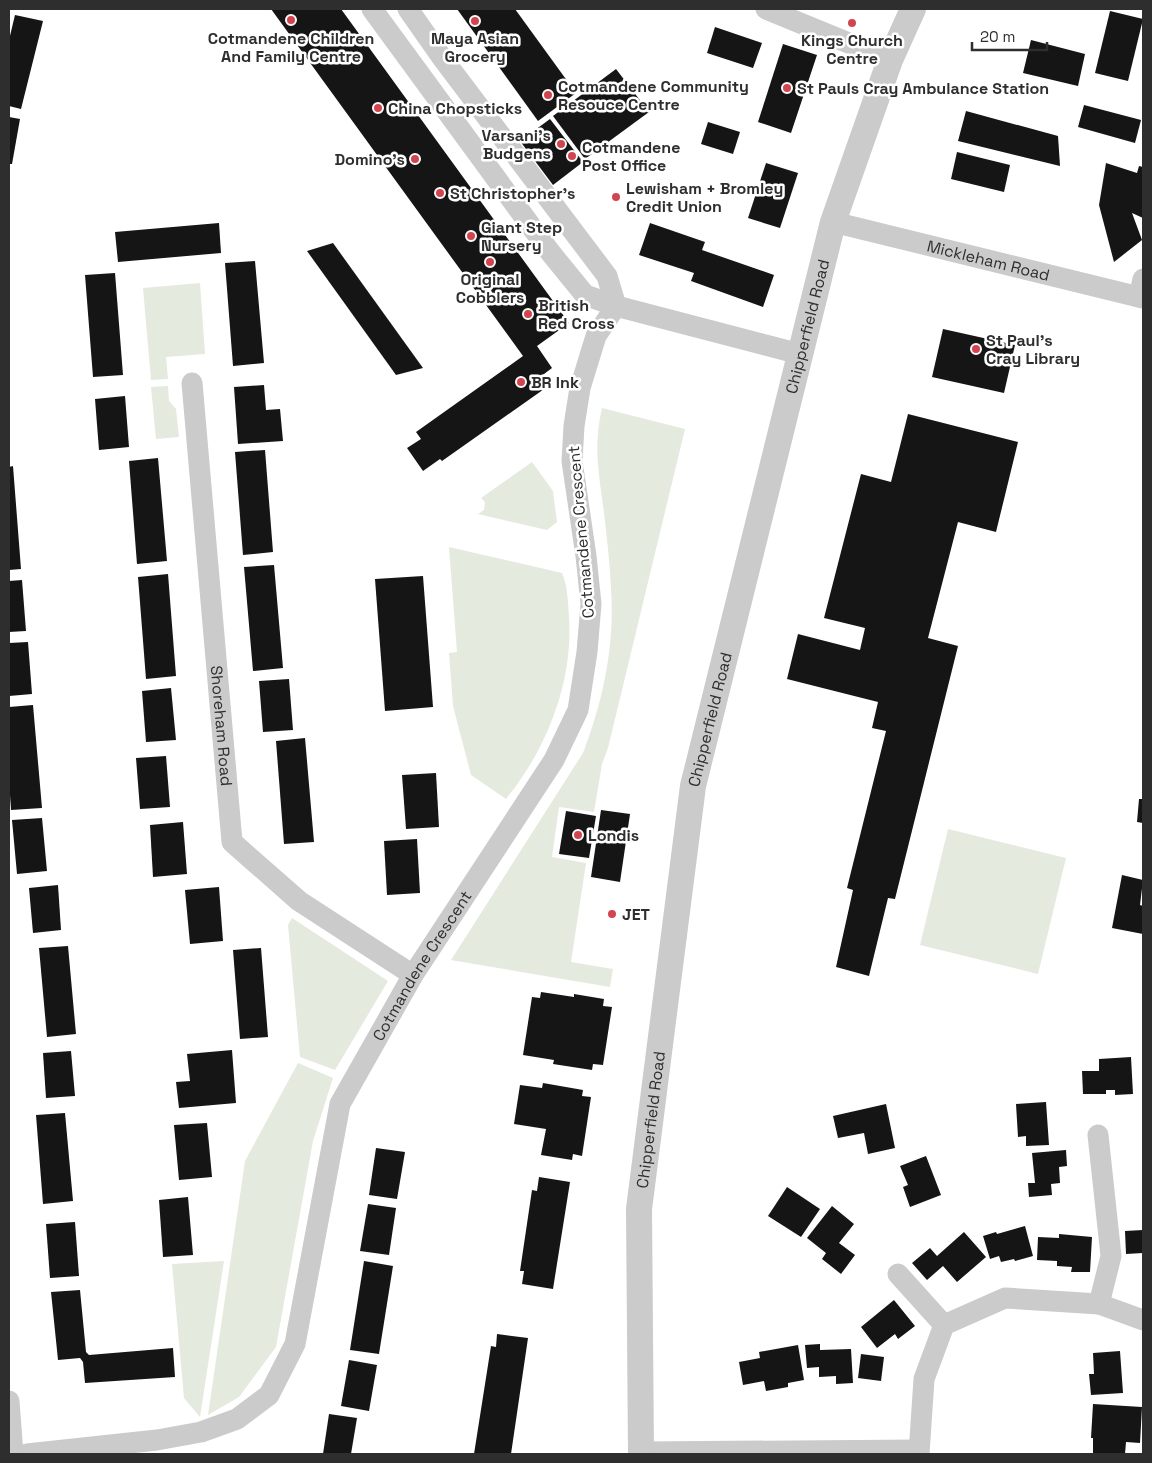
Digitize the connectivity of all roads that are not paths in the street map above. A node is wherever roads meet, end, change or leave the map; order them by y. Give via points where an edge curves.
1 (372, 9) edge
2 (408, 9) edge
3 (766, 9) edge
4 (913, 9) edge
5 (890, 60) junction
6 (833, 222) junction
7 (1142, 291) edge
8 (616, 306) junction
9 (800, 354) junction
10 (192, 383) dead end
11 (413, 975) junction
12 (1098, 1135) dead end
13 (898, 1274) dead end
14 (1099, 1304) junction
15 (1143, 1320) edge
16 (944, 1325) junction
17 (9, 1402) edge
18 (918, 1452) edge
19 (641, 1453) edge
20 (13, 1454) edge
21 (27, 1454) edge

1 - 8 street via 579,288 585,295
2 - 8 street via 607,276
3 - 5 street
4 - 5 street, Chipperfield Road
5 - 6 street, Chipperfield Road
6 - 7 street, Mickleham Road
6 - 9 street, Chipperfield Road
8 - 9 street
8 - 11 street, Cotmandene Crescent via 596,336 580,388 574,426 572,461 591,604 578,710 554,760
9 - 19 street, Chipperfield Road via 693,786 639,1209
10 - 11 street, Shoreham Road via 232,842 299,901
11 - 21 street, Cotmandene Crescent via 340,1104 295,1344 269,1395 237,1418 201,1432
12 - 14 street via 1111,1256
13 - 16 street
14 - 15 street
14 - 16 street via 1005,1298
16 - 18 street via 924,1379
17 - 20 street
18 - 19 street

